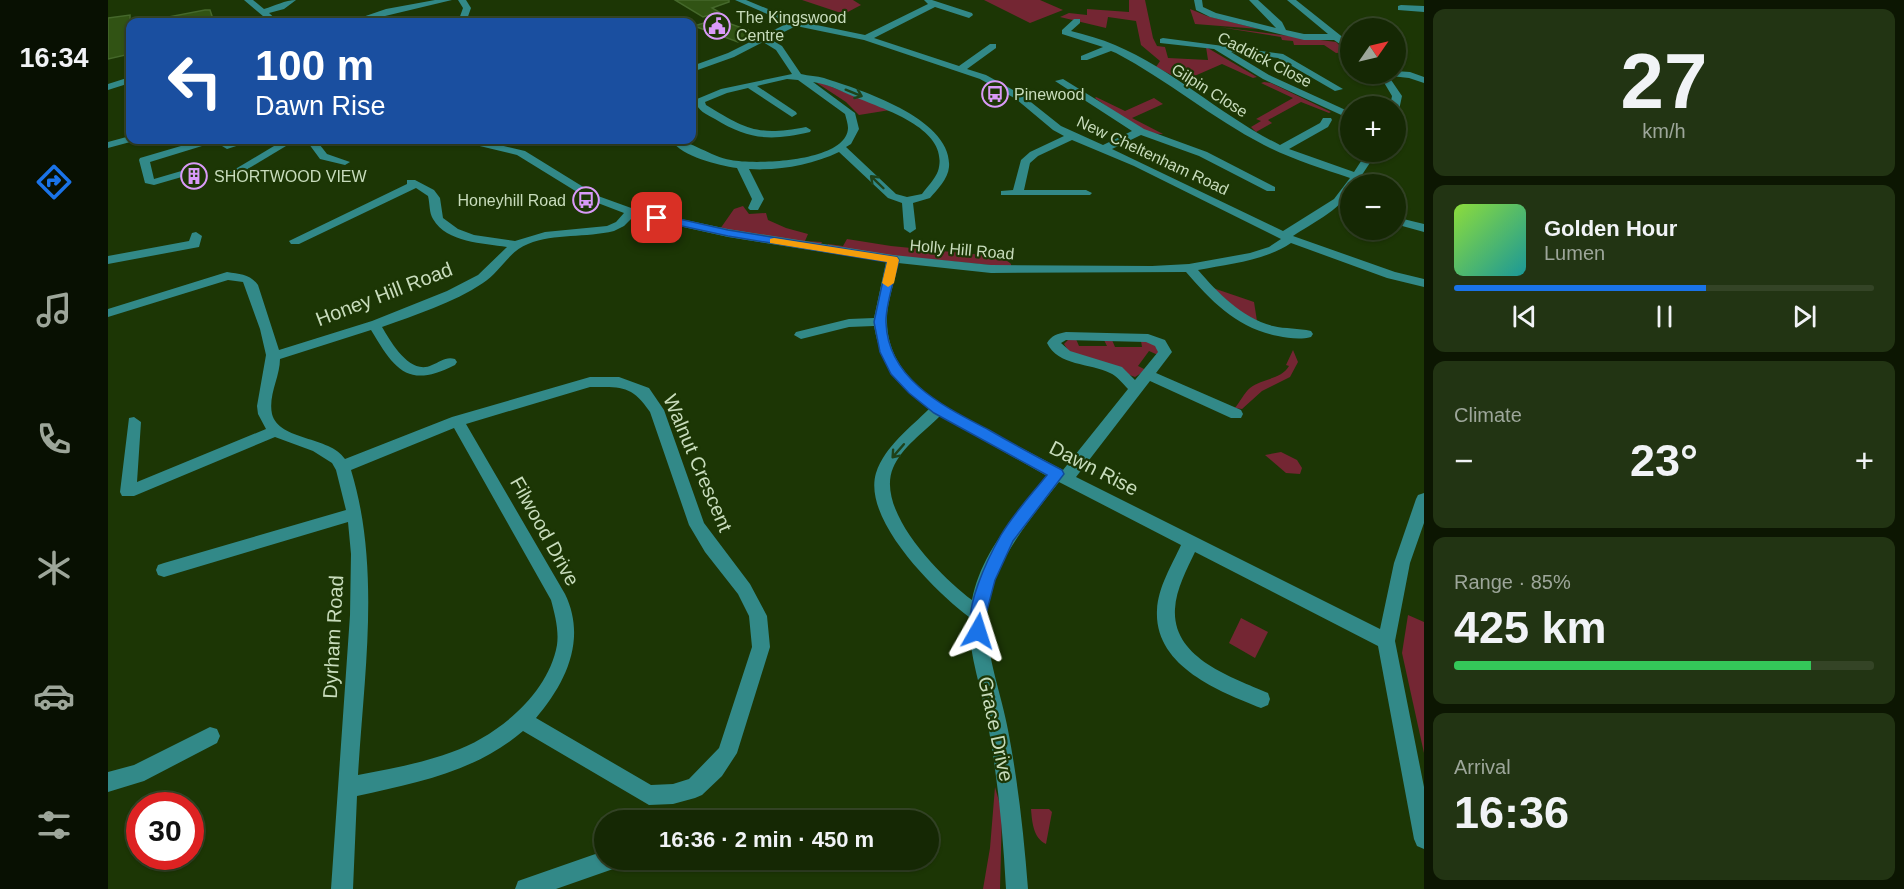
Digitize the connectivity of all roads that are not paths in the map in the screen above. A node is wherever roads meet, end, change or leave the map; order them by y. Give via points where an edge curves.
1 (248, 0) edge
2 (292, 0) edge
3 (448, 0) edge
4 (462, 0) edge
5 (739, 0) edge
6 (1198, 0) edge
7 (1252, 0) edge
8 (1291, 0) edge
9 (930, 2) edge
10 (1401, 9) dead end
11 (1424, 9) edge
12 (261, 12) junction
13 (969, 15) dead end
14 (269, 18) edge
15 (365, 18) edge
16 (463, 18) edge
17 (1077, 21) dead end
18 (795, 23) junction
19 (1100, 29) dead end
20 (1282, 32) junction
21 (1337, 37) junction
22 (866, 38) junction
23 (1091, 38) junction
24 (764, 39) junction
25 (1340, 40) edge
26 (1163, 41) dead end
27 (993, 46) dead end
28 (1112, 47) junction
29 (1216, 48) junction
30 (1084, 58) dead end
31 (696, 68) edge
32 (961, 69) junction
33 (1406, 75) edge
34 (798, 76) junction
35 (1424, 80) edge
36 (126, 81) edge
37 (1060, 81) dead end
38 (751, 86) junction
39 (108, 87) edge
40 (1338, 89) dead end
41 (1340, 111) edge
42 (792, 114) dead end
43 (1326, 120) dead end
44 (806, 130) dead end
45 (1140, 131) junction
46 (1072, 136) junction
47 (126, 140) edge
48 (235, 144) edge
49 (284, 144) edge
50 (313, 144) edge
51 (500, 144) edge
52 (683, 144) edge
53 (108, 145) edge
54 (199, 146) edge
55 (227, 146) dead end
56 (838, 147) junction
57 (1281, 149) junction
58 (1102, 150) junction
59 (742, 166) junction
60 (323, 169) dead end
61 (195, 170) dead end
62 (232, 174) dead end
63 (1340, 176) edge
64 (1271, 189) dead end
65 (1005, 193) dead end
66 (1018, 193) junction
67 (1086, 193) dead end
68 (907, 201) junction
69 (1340, 205) edge
70 (754, 208) dead end
71 (631, 212) junction
72 (1406, 223) edge
73 (1424, 228) edge
74 (910, 229) dead end
75 (196, 236) dead end
76 (1287, 237) junction
77 (295, 241) dead end
78 (514, 244) junction
79 (108, 260) edge
80 (893, 260) junction
81 (1189, 268) junction
82 (1424, 283) edge
83 (108, 313) edge
84 (880, 322) junction
85 (374, 325) junction
86 (1306, 334) dead end
87 (801, 335) dead end
88 (273, 356) junction
89 (450, 362) dead end
90 (1147, 374) junction
91 (1136, 389) junction
92 (938, 409) junction
93 (1241, 416) dead end
94 (457, 421) junction
95 (134, 422) dead end
96 (275, 430) junction
97 (342, 466) junction
98 (1061, 476) junction
99 (1424, 499) edge
100 (354, 514) junction
101 (1191, 541) junction
102 (164, 570) dead end
103 (978, 614) junction
104 (1386, 641) junction
105 (1261, 699) dead end
106 (523, 721) junction
107 (210, 736) dead end
108 (108, 782) edge
109 (347, 788) junction
110 (1424, 839) edge
111 (594, 865) edge
112 (342, 889) edge
113 (526, 889) edge
114 (1017, 889) edge

1 - 12 street
2 - 12 street
3 - 15 street
4 - 16 street via 467,8
5 - 18 street, New Cheltenham Road
6 - 20 street via 1199,8 1213,15
7 - 20 street via 1279,24
8 - 21 street
9 - 13 street
9 - 22 street
10 - 11 street
12 - 14 street
17 - 23 street, Gilpin Close via 1065,32
18 - 22 street, New Cheltenham Road
18 - 24 street
19 - 23 street
20 - 21 street
21 - 25 street
22 - 32 street, New Cheltenham Road
23 - 28 street, Gilpin Close
24 - 31 street
24 - 34 street via 779,48
26 - 29 street, Caddick Close
27 - 32 street
28 - 30 street
28 - 57 street, Gilpin Close
29 - 40 street via 1280,56
29 - 41 street, Caddick Close via 1266,77
32 - 46 street, New Cheltenham Road via 1000,86
33 - 35 street
34 - 38 street
34 - 56 street via 850,113 855,129
34 -> 68 street via 820,80 898,111 934,136 943,152 944,169 926,196
36 - 39 street
37 - 45 street
38 - 42 street
38 - 44 street via 708,97 700,101 702,107 755,135 779,136
43 - 57 street via 1324,125
45 - 58 street
45 - 64 street via 1203,154 1261,180
46 - 58 street, New Cheltenham Road
46 - 66 street via 1025,162
47 - 53 street
48 - 55 street
49 - 62 street
50 - 60 street via 317,154 340,161
51 - 71 street, Holly Hill Road via 538,162 594,198
52 - 59 street via 704,156
54 - 61 street via 144,160 149,181 154,182
56 - 59 street via 788,165
68 -> 56 street via 892,196
57 - 63 street, Gilpin Close
58 - 76 street, New Cheltenham Road
59 - 70 street via 758,199
65 - 66 street
66 - 67 street
68 - 74 street
69 - 76 street, Holly Hill Road
71 - 78 street via 610,229 539,237
71 - 80 street, Holly Hill Road via 739,235
72 - 73 street
75 - 79 street via 195,244
76 - 81 street, Holly Hill Road via 1273,250
76 - 82 street, New Cheltenham Road
77 - 78 street via 414,183 430,192 439,220 452,230
78 - 85 street, Honey Hill Road via 493,270 478,280
80 - 81 street, Holly Hill Road via 1037,271
80 - 84 street, Dawn Rise
81 - 86 street via 1234,315 1266,329
83 - 88 street via 216,279 238,276 252,285
84 - 87 street via 849,323
84 - 92 street, Dawn Rise via 886,352 896,371
85 - 88 street, Honey Hill Road
85 - 89 street via 389,350 420,372 431,372
88 - 96 street via 264,404 267,420
90 - 91 street, Grace Drive
90 - 91 street, Grace Drive via 1165,352 1155,340 1066,336 1054,343 1065,354 1117,370
90 - 93 street
91 - 98 street, Grace Drive
92 - 98 street, Dawn Rise
92 -> 103 street via 893,455 884,475 885,500 919,560 949,592
94 - 97 street, Walnut Crescent
94 - 106 street, Filwood Drive via 558,599 566,625 565,653 548,690
94 - 106 street, Walnut Crescent via 590,382 619,382 644,392 661,420 697,525 744,589 758,616 761,647 727,753 695,788 649,795
95 - 96 street via 128,492
96 - 97 street via 334,456
97 - 100 street, Dyrham Road
98 - 101 street, Dawn Rise
98 - 103 street, Grace Drive via 1007,537 987,580
99 - 104 street via 1401,563
100 - 102 street
100 - 109 street, Dyrham Road via 361,589
101 - 104 street, Dawn Rise
101 - 105 street via 1168,596 1168,628 1175,645 1207,674
103 - 114 street, Grace Drive via 978,648 1008,779
104 - 110 street
106 - 109 street, Filwood Drive via 482,749 451,761
107 - 108 street via 137,774
109 - 112 street, Dyrham Road
111 - 113 street

